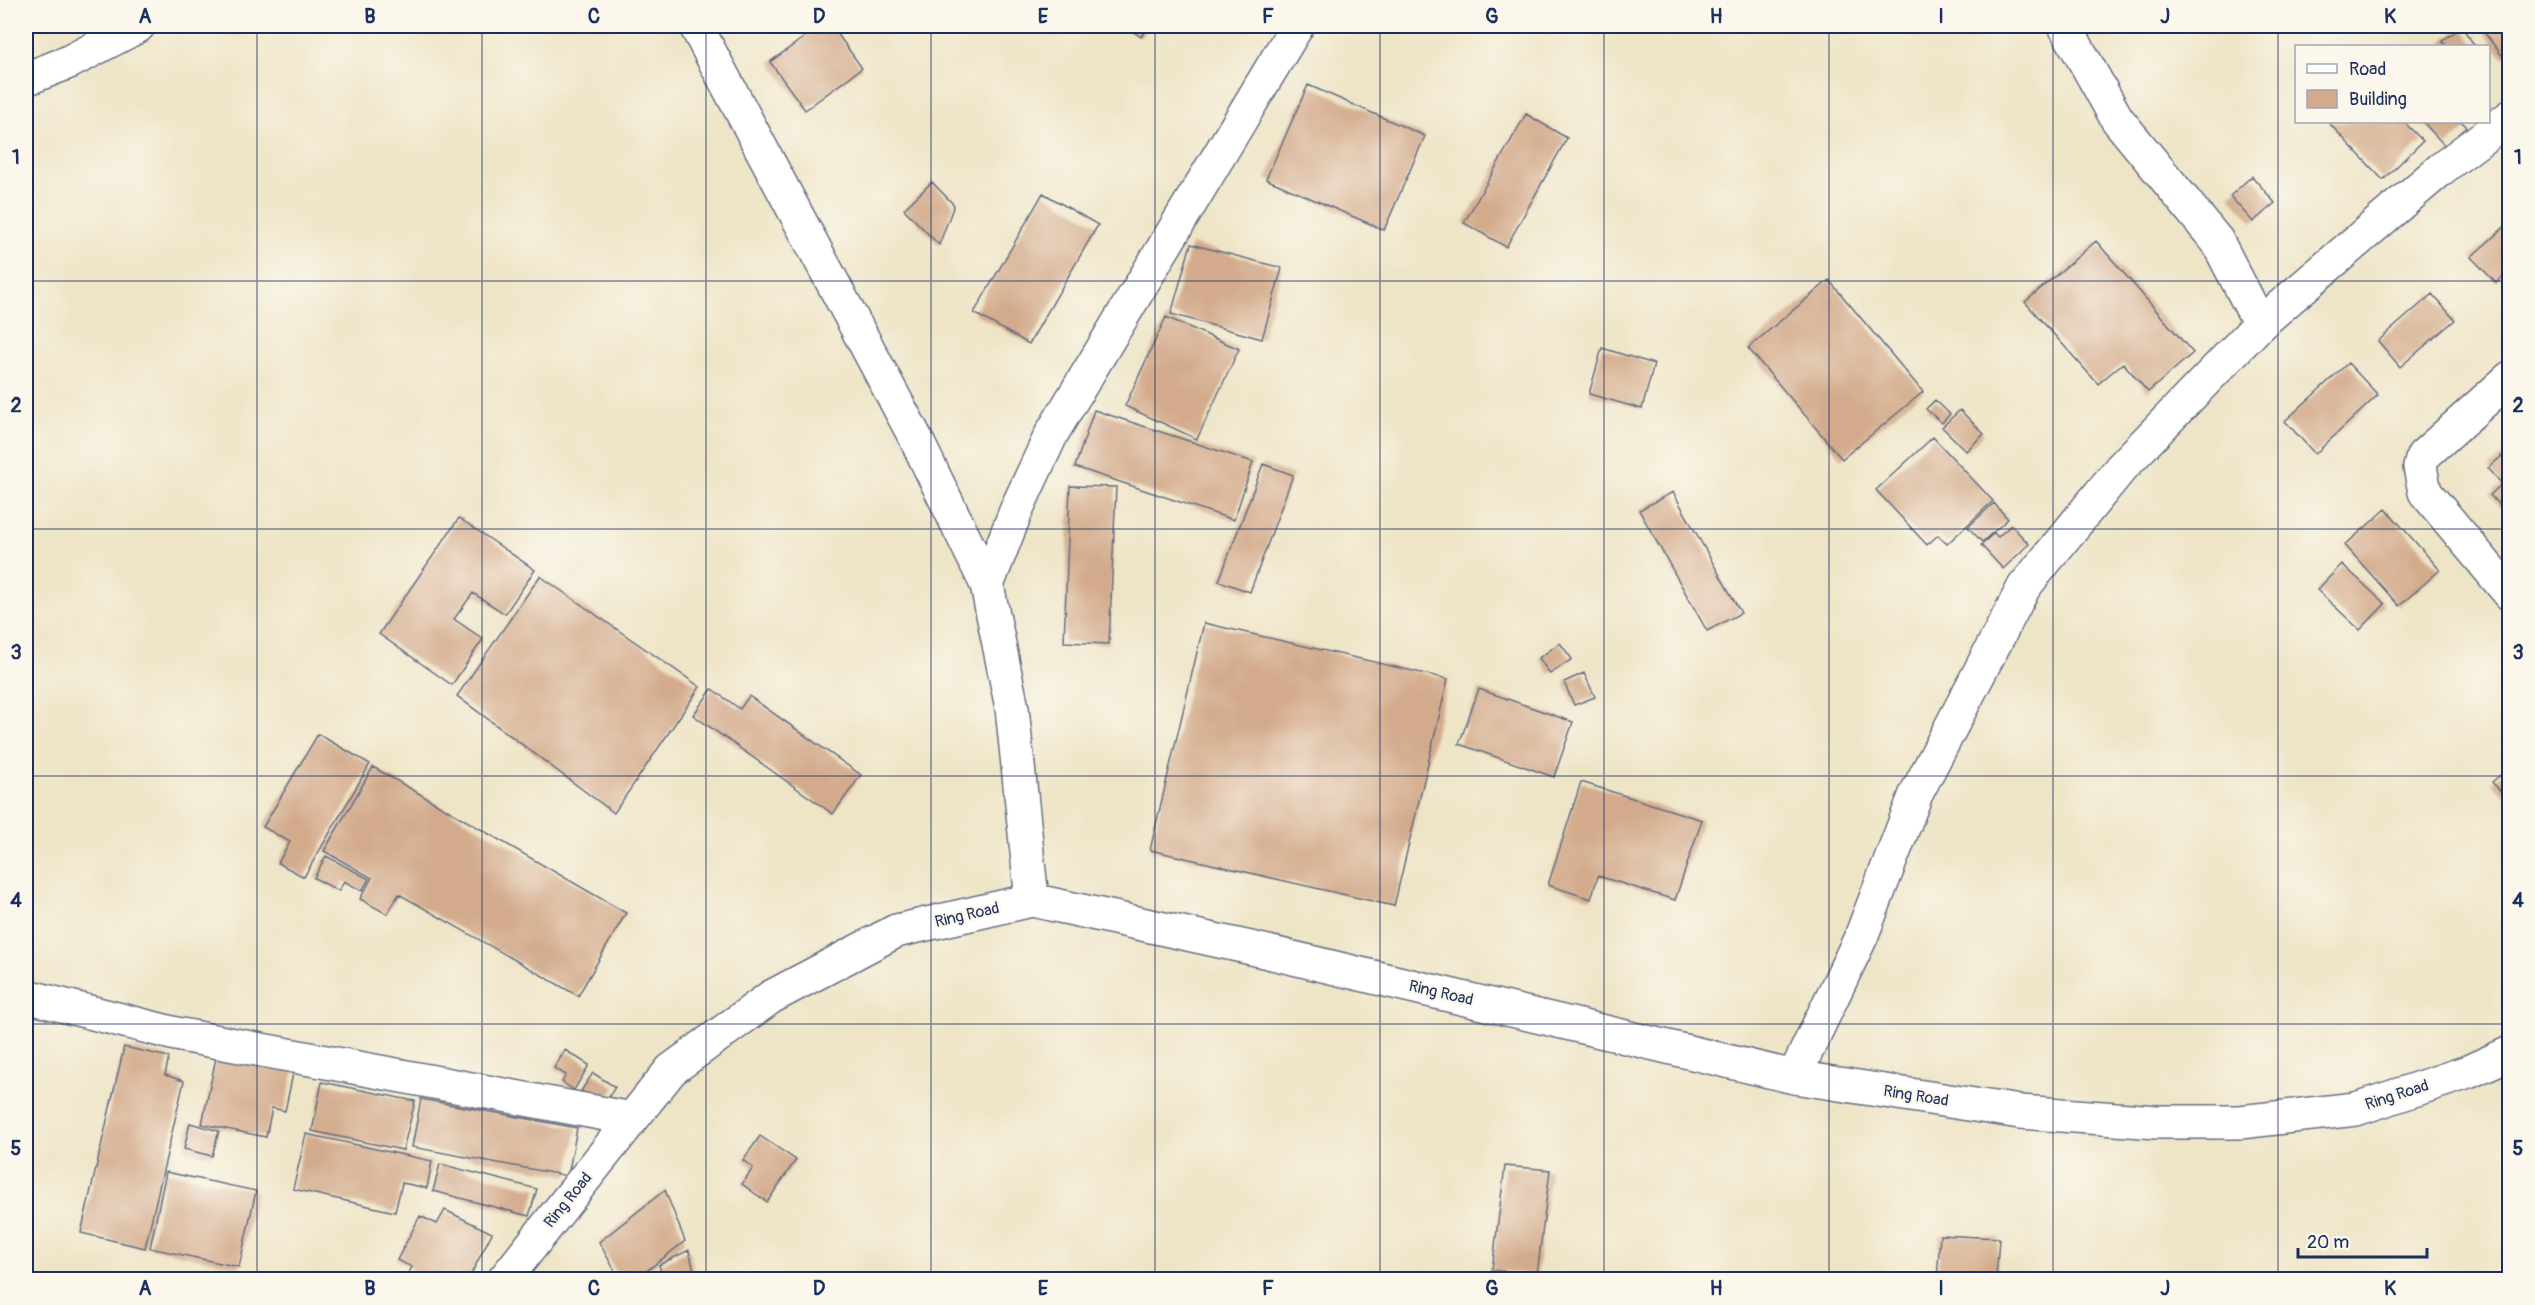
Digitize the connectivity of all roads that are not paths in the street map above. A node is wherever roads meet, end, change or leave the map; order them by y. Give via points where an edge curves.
1 (138, 26) edge
2 (696, 26) edge
3 (1297, 26) edge
4 (2065, 26) edge
5 (26, 79) edge
6 (2510, 117) edge
7 (2260, 324) junction
8 (2510, 378) edge
9 (987, 585) junction
10 (2510, 594) edge
11 (1032, 900) junction
12 (26, 996) edge
13 (2510, 1053) edge
14 (1794, 1077) junction
15 (632, 1119) junction
16 (504, 1280) edge

1 - 5 street via 69,62
2 - 9 street via 915,437
3 - 9 street via 1052,433
4 - 7 street via 2117,119 2217,241
6 - 7 street via 2441,169
7 - 14 street via 2121,468 2024,587 1916,794 1862,937
8 - 10 street via 2423,456 2420,467 2425,492
9 - 11 street via 1012,708
11 - 14 street, Ring Road
11 - 15 street, Ring Road via 896,931 771,997 671,1070
12 - 15 street via 176,1034
13 - 14 street, Ring Road via 2468,1072 2356,1109 2240,1122 2157,1122 2020,1112
15 - 16 street, Ring Road

